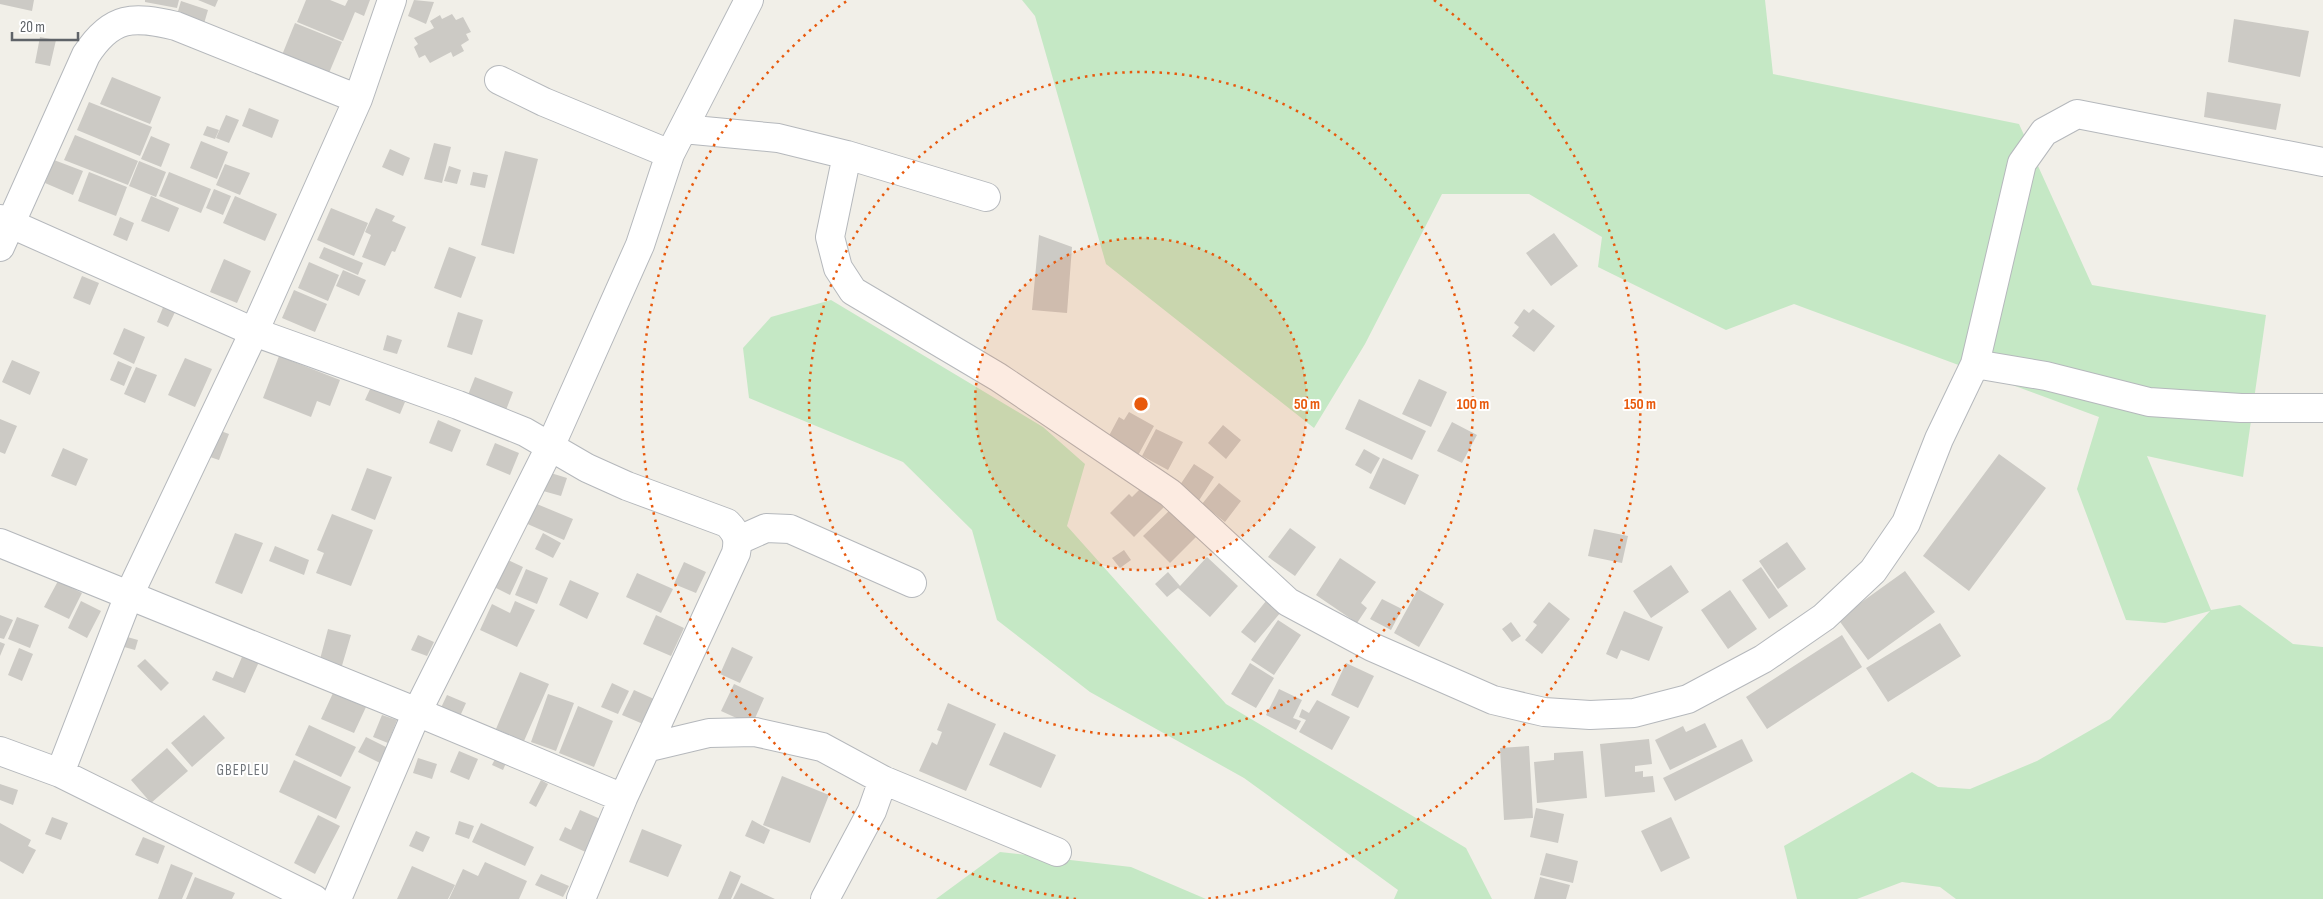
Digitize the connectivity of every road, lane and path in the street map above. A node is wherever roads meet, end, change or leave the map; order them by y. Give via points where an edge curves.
1 (392, 0) edge
2 (750, 0) edge
3 (499, 80) dead end
4 (358, 99) junction
5 (683, 129) junction
6 (670, 154) junction
7 (847, 155) junction
8 (2323, 162) edge
9 (986, 196) dead end
10 (3, 230) edge
11 (254, 332) junction
12 (1975, 364) junction
13 (2323, 408) edge
14 (550, 447) junction
15 (739, 540) junction
16 (0, 543) edge
17 (912, 583) dead end
18 (129, 595) junction
19 (417, 712) junction
20 (646, 748) junction
21 (0, 751) edge
22 (60, 773) junction
23 (883, 780) junction
24 (623, 798) junction
25 (1058, 852) dead end
26 (314, 899) edge
27 (336, 899) edge
28 (580, 899) edge
29 (825, 899) edge

1 - 4 street
2 - 5 street
3 - 6 street
4 - 10 street via 176,26 147,19 115,24 96,39 86,54
4 - 11 street
5 - 6 street
5 - 7 street via 778,138
6 - 14 street via 640,245
7 - 9 street
7 - 12 street via 830,237 838,268 853,291 998,377 1170,493 1288,602 1372,647 1493,700 1544,712 1634,713 1688,699 1763,659 1824,617 1873,571 1906,523 1939,440
8 - 12 street via 2078,114 2044,132 2022,163
10 - 11 street
11 - 14 street via 458,405 525,432
11 - 18 street
12 - 13 street via 2046,376 2149,402 2241,408
14 - 15 street via 627,486 727,523
14 - 19 street
15 - 17 street via 766,528 790,529
15 - 20 street via 736,553
16 - 18 street
18 - 19 street
18 - 22 street
19 - 24 street
19 - 27 street
20 - 23 street via 709,733 755,732 822,747
20 - 24 street
21 - 22 street
22 - 26 street
23 - 25 street
23 - 29 street via 872,811
24 - 28 street

